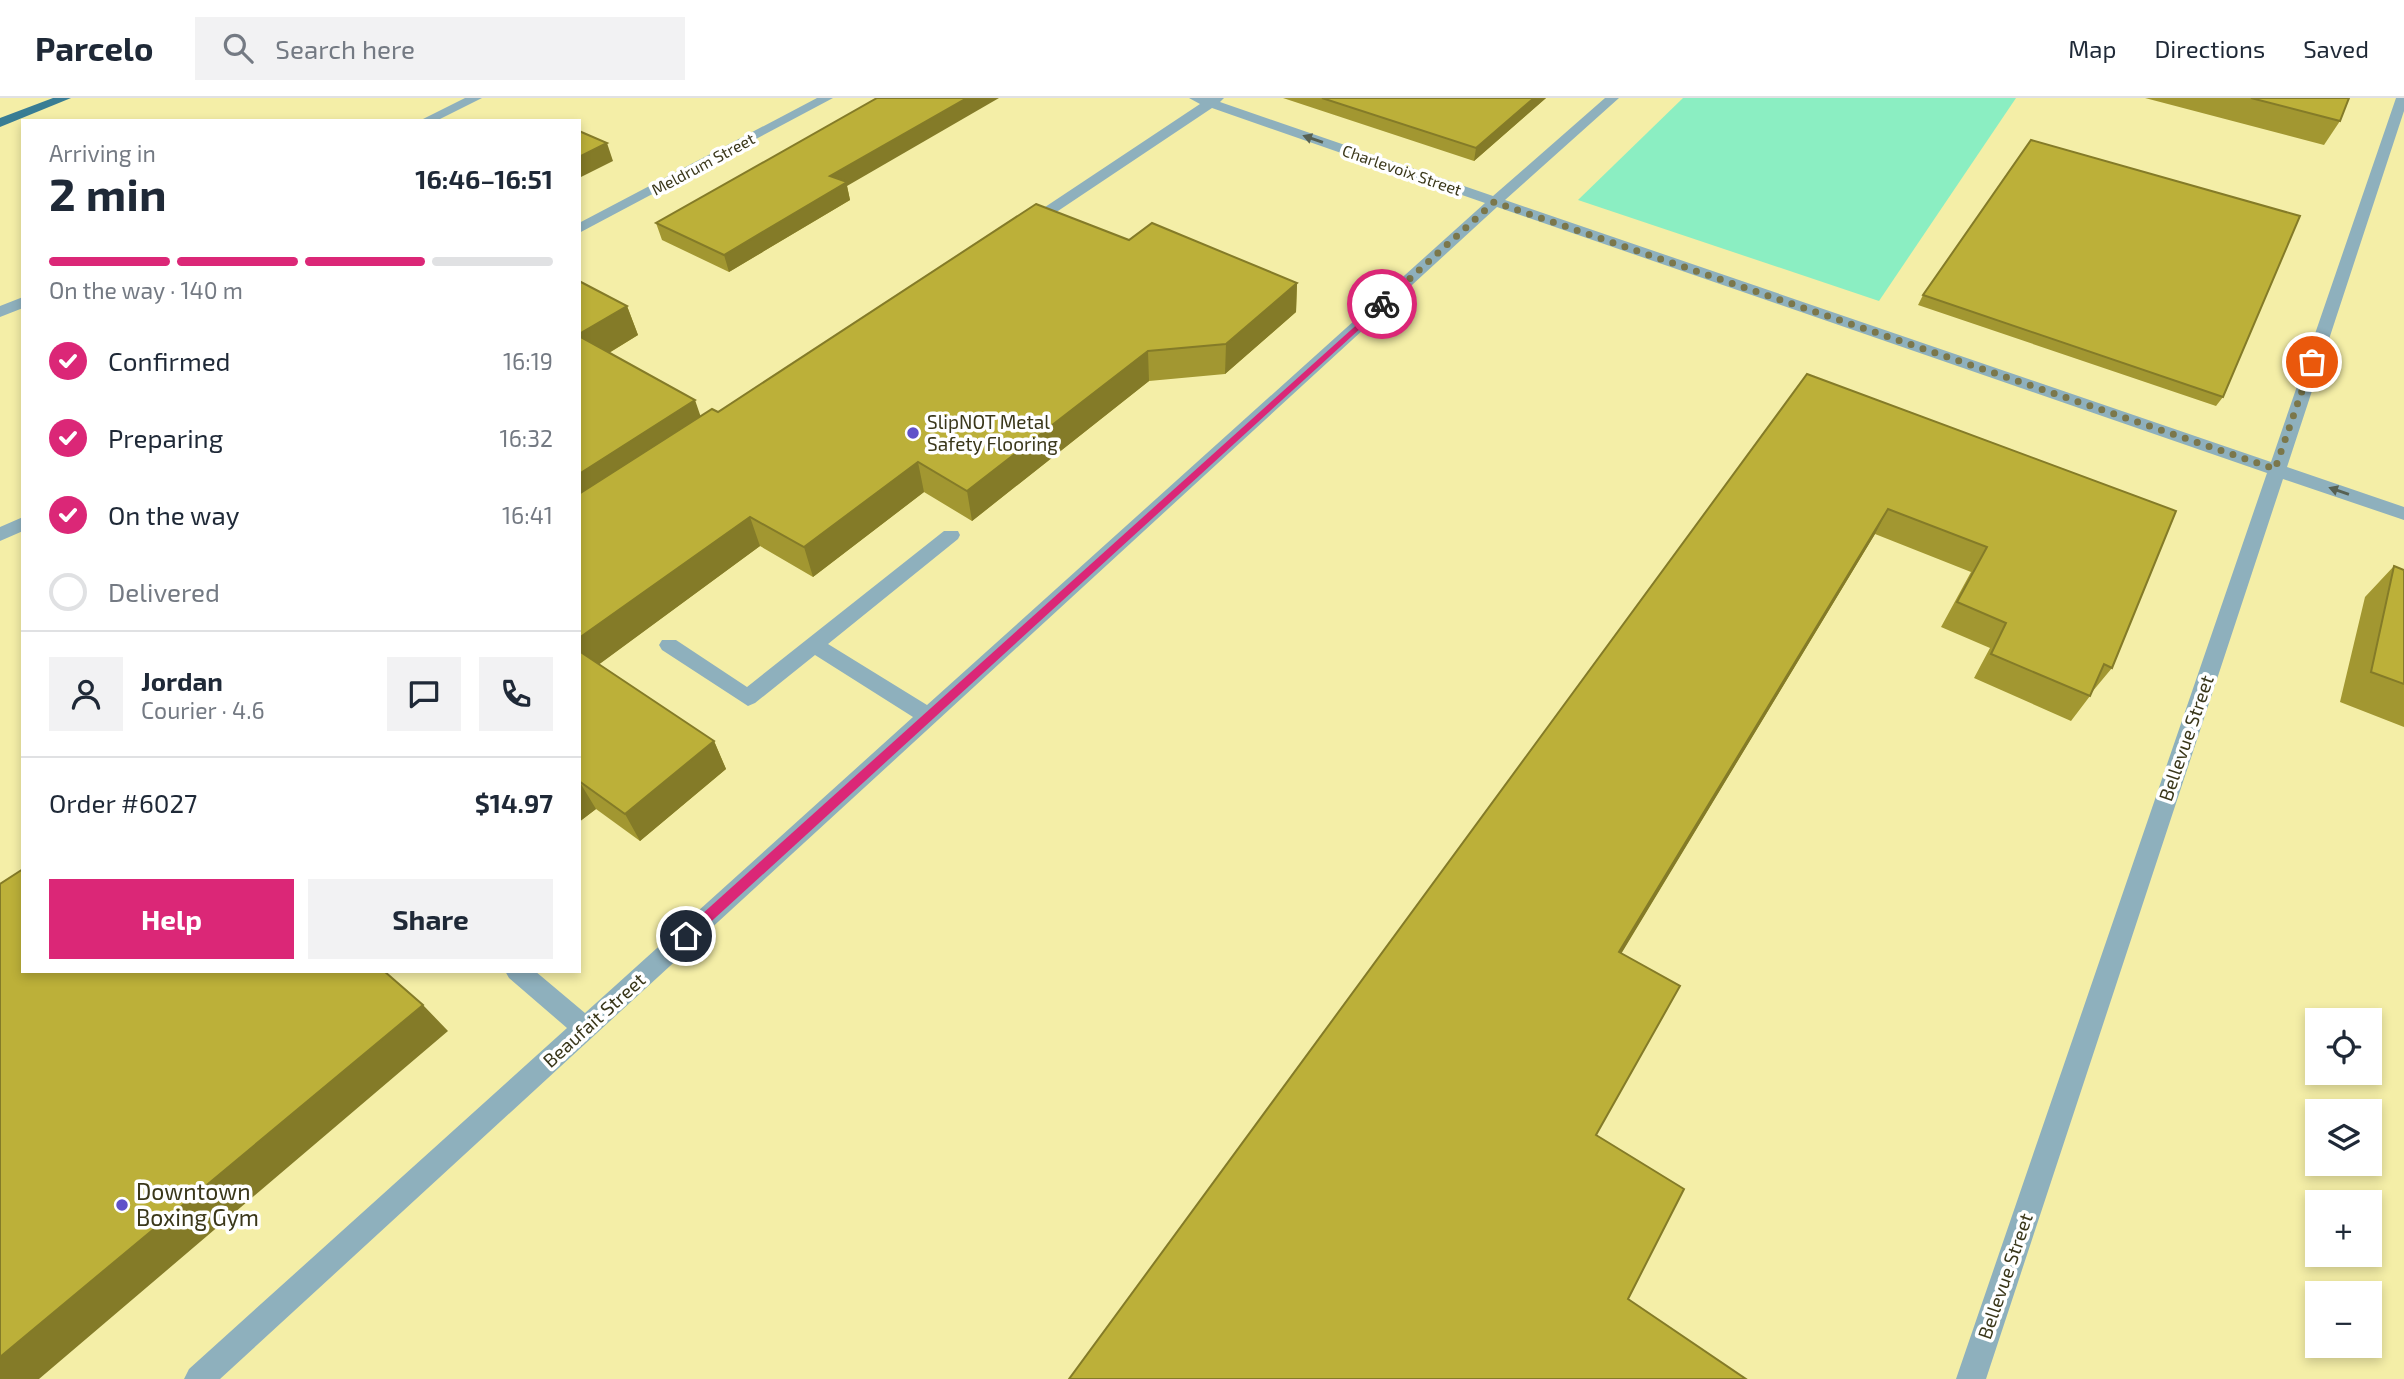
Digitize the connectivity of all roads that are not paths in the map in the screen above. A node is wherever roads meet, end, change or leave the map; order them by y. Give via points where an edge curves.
1 (65, 98) edge
2 (476, 98) edge
3 (827, 98) edge
4 (1613, 98) edge
5 (2402, 98) edge
6 (1208, 100) edge
7 (429, 119) edge
8 (0, 122) edge
9 (1494, 202) junction
10 (581, 228) edge
11 (1015, 234) edge
12 (21, 303) edge
13 (0, 312) edge
14 (2275, 469) junction
15 (2404, 514) edge
16 (21, 524) edge
17 (0, 535) edge
18 (951, 535) dead end
19 (668, 645) dead end
20 (814, 645) junction
21 (928, 716) junction
22 (519, 973) edge
23 (585, 1028) junction
24 (199, 1379) edge
25 (1971, 1379) edge

1 - 8 main road
2 - 7 street
3 - 10 street, Meldrum Street
4 - 9 street, Beaufait Street
5 - 14 street, Bellevue Street
9 -> 6 street, Charlevoix Street
6 - 11 street
9 - 14 street, Charlevoix Street
9 - 21 street, Beaufait Street
12 - 13 street
15 -> 14 street, Charlevoix Street
14 - 25 street, Bellevue Street
16 - 17 street
18 - 20 street
19 - 20 street via 748,698
20 - 21 street
21 - 23 street, Beaufait Street
22 - 23 street
23 - 24 street, Beaufait Street

